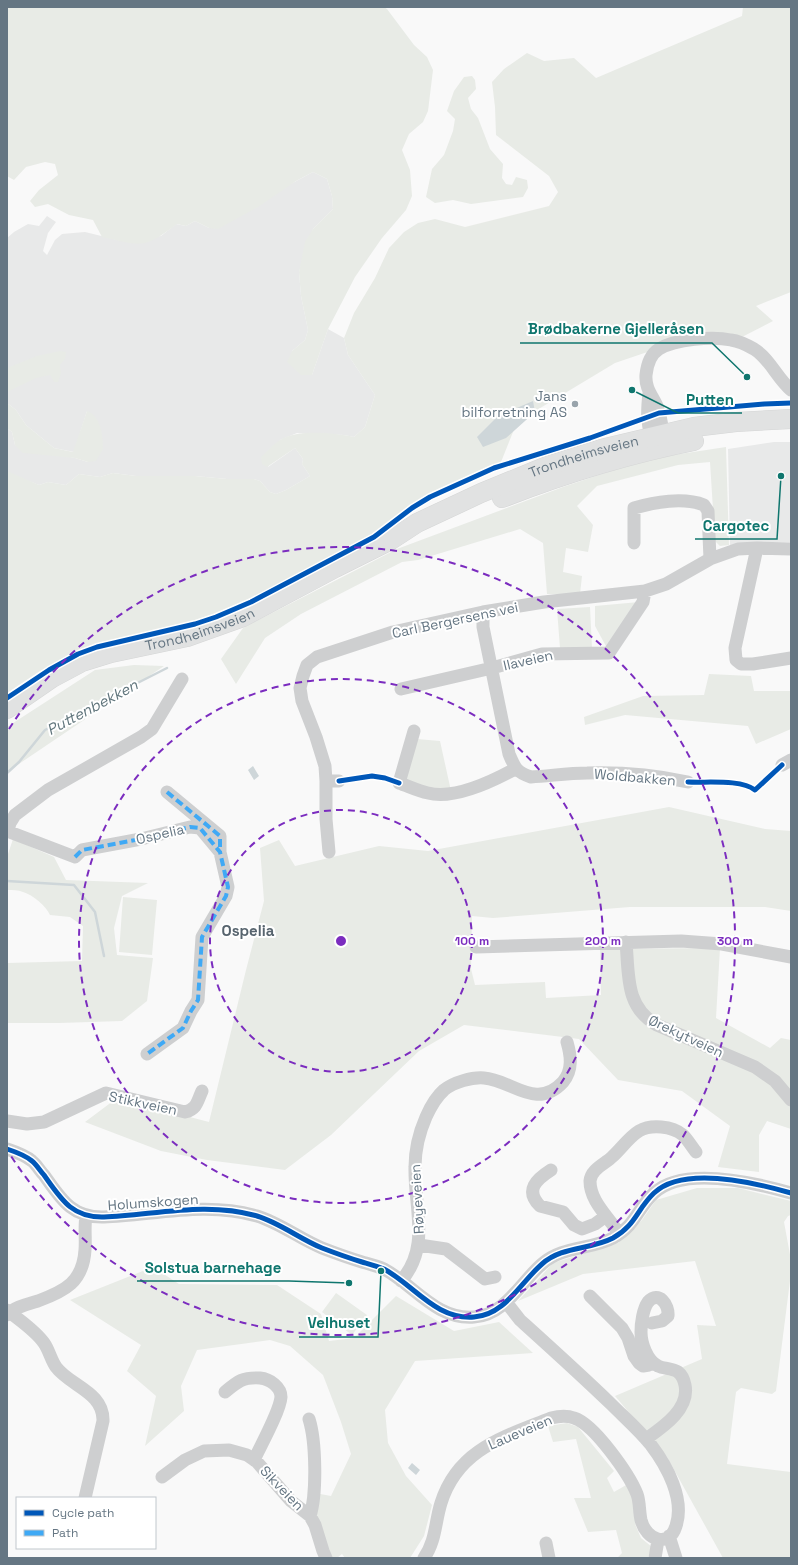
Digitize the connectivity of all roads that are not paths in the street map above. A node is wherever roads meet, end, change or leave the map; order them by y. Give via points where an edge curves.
1 (791, 390) edge
2 (791, 419) edge
3 (791, 430) edge
4 (657, 440) junction
5 (634, 543) dead end
6 (756, 548) junction
7 (791, 549) edge
8 (710, 558) junction
9 (645, 591) junction
10 (482, 612) junction
11 (791, 658) edge
12 (492, 668) junction
13 (182, 679) dead end
14 (401, 689) dead end
15 (7, 710) edge
16 (414, 731) dead end
17 (516, 769) junction
18 (688, 782) dead end
19 (167, 792) dead end
20 (8, 831) edge
21 (220, 852) junction
22 (329, 852) dead end
23 (626, 942) junction
24 (476, 948) dead end
25 (791, 956) edge
26 (568, 1042) dead end
27 (147, 1054) dead end
28 (202, 1091) dead end
29 (791, 1100) edge
30 (7, 1121) edge
31 (7, 1149) edge
32 (696, 1152) dead end
33 (551, 1170) dead end
34 (791, 1193) edge
35 (86, 1216) junction
36 (606, 1216) junction
37 (620, 1234) junction
38 (419, 1245) junction
39 (494, 1277) dead end
40 (404, 1283) junction
41 (590, 1296) dead end
42 (506, 1302) junction
43 (8, 1312) edge
44 (652, 1323) dead end
45 (653, 1363) junction
46 (225, 1392) dead end
47 (309, 1419) dead end
48 (646, 1439) junction
49 (254, 1460) junction
50 (162, 1477) dead end
51 (84, 1497) edge
52 (310, 1516) junction
53 (664, 1538) junction
54 (546, 1543) dead end
55 (326, 1558) edge
56 (424, 1558) edge
57 (549, 1558) edge
58 (655, 1558) edge
59 (676, 1558) edge

1 - 4 street via 764,357 732,340 714,338 674,343 658,349 650,358 647,368 646,383 657,406
2 - 4 highway, Trondheimsveien via 694,427
3 - 4 highway, Trondheimsveien
4 - 15 highway, Trondheimsveien via 485,504 420,532 391,540 232,622 187,637 111,653 82,662 52,678
5 - 8 street via 634,508 650,503 698,503 704,505 708,511
6 - 7 street, Carl Bergersens vei
6 - 8 street, Carl Bergersens vei
6 - 11 street via 736,648 736,660 741,664 754,664
8 - 9 street, Carl Bergersens vei via 666,584
9 - 10 street, Carl Bergersens vei
9 - 12 street, Ilaveien via 643,602 610,653 542,654
10 - 12 street
10 - 22 street, Carl Bergersens vei via 393,632 326,653 307,665 300,688 302,701 333,781 326,819
12 - 14 street, Ilaveien
12 - 17 street via 509,754
13 - 20 street, Ospelia via 152,729 48,790 15,816
16 - 17 street via 399,783 441,795 491,782
17 - 18 street, Woldbakken via 531,776 634,774
19 - 21 street via 220,836
20 - 21 street, Ospelia via 74,857 82,850 190,827 200,828
21 - 27 street, Ospelia via 228,887 226,896 202,937 198,1000 183,1028
23 - 24 street
23 - 25 street via 681,941 722,944
23 - 29 street, Ørekytveien via 631,993 637,1008 645,1017 657,1025 761,1071 781,1087
26 - 38 street, Røyeveien via 571,1060 569,1070 561,1084 546,1093 529,1093 491,1079 479,1078 453,1085 434,1101 422,1127 415,1159
28 - 30 street, Stikkveien via 195,1108 185,1112 106,1093 44,1122 27,1124
31 - 35 street, Holumskogen via 33,1161 67,1205
32 - 36 street via 683,1135 675,1131 664,1127 640,1130 594,1172 590,1180 596,1202
33 - 36 street via 538,1178 534,1184 533,1195 540,1206 563,1212 574,1225 582,1229
34 - 37 street, Holumskogen via 757,1183 735,1180 677,1181 656,1191 631,1224
35 - 40 street, Holumskogen via 117,1217 203,1210 243,1213 270,1221 322,1248 380,1267
35 - 43 street via 84,1259 76,1278 68,1287 56,1294
36 - 37 street
37 - 42 street, Holumskogen via 605,1242 568,1250 552,1257
38 - 39 street, Røyeveien via 446,1249 484,1279
38 - 40 street, Røyeveien
40 - 42 street, Holumskogen via 440,1310 459,1316 484,1315
41 - 45 street via 622,1328 636,1361 643,1366
42 - 48 street via 520,1320
43 - 51 street via 40,1338 56,1367 89,1393 102,1410 103,1421
44 - 45 street via 662,1321 668,1316 666,1304 661,1299 653,1299 647,1304 641,1325 643,1345
45 - 48 street via 681,1375 686,1386 686,1395 675,1415
46 - 49 street, Sikveien via 238,1380 252,1377 265,1378 279,1390 281,1396 278,1408
47 - 52 street via 314,1449 313,1500
48 - 53 street via 658,1455 676,1492 678,1508 675,1530
49 - 50 street, Sikveien via 247,1455 229,1450 204,1451 185,1460
49 - 52 street, Sikveien via 291,1501
52 - 55 street
53 - 56 street, Laueveien via 652,1538 644,1529 637,1495 618,1461 586,1425 574,1417 561,1416 493,1442 468,1460 446,1490 433,1540
53 - 58 street
53 - 59 street
54 - 57 street

